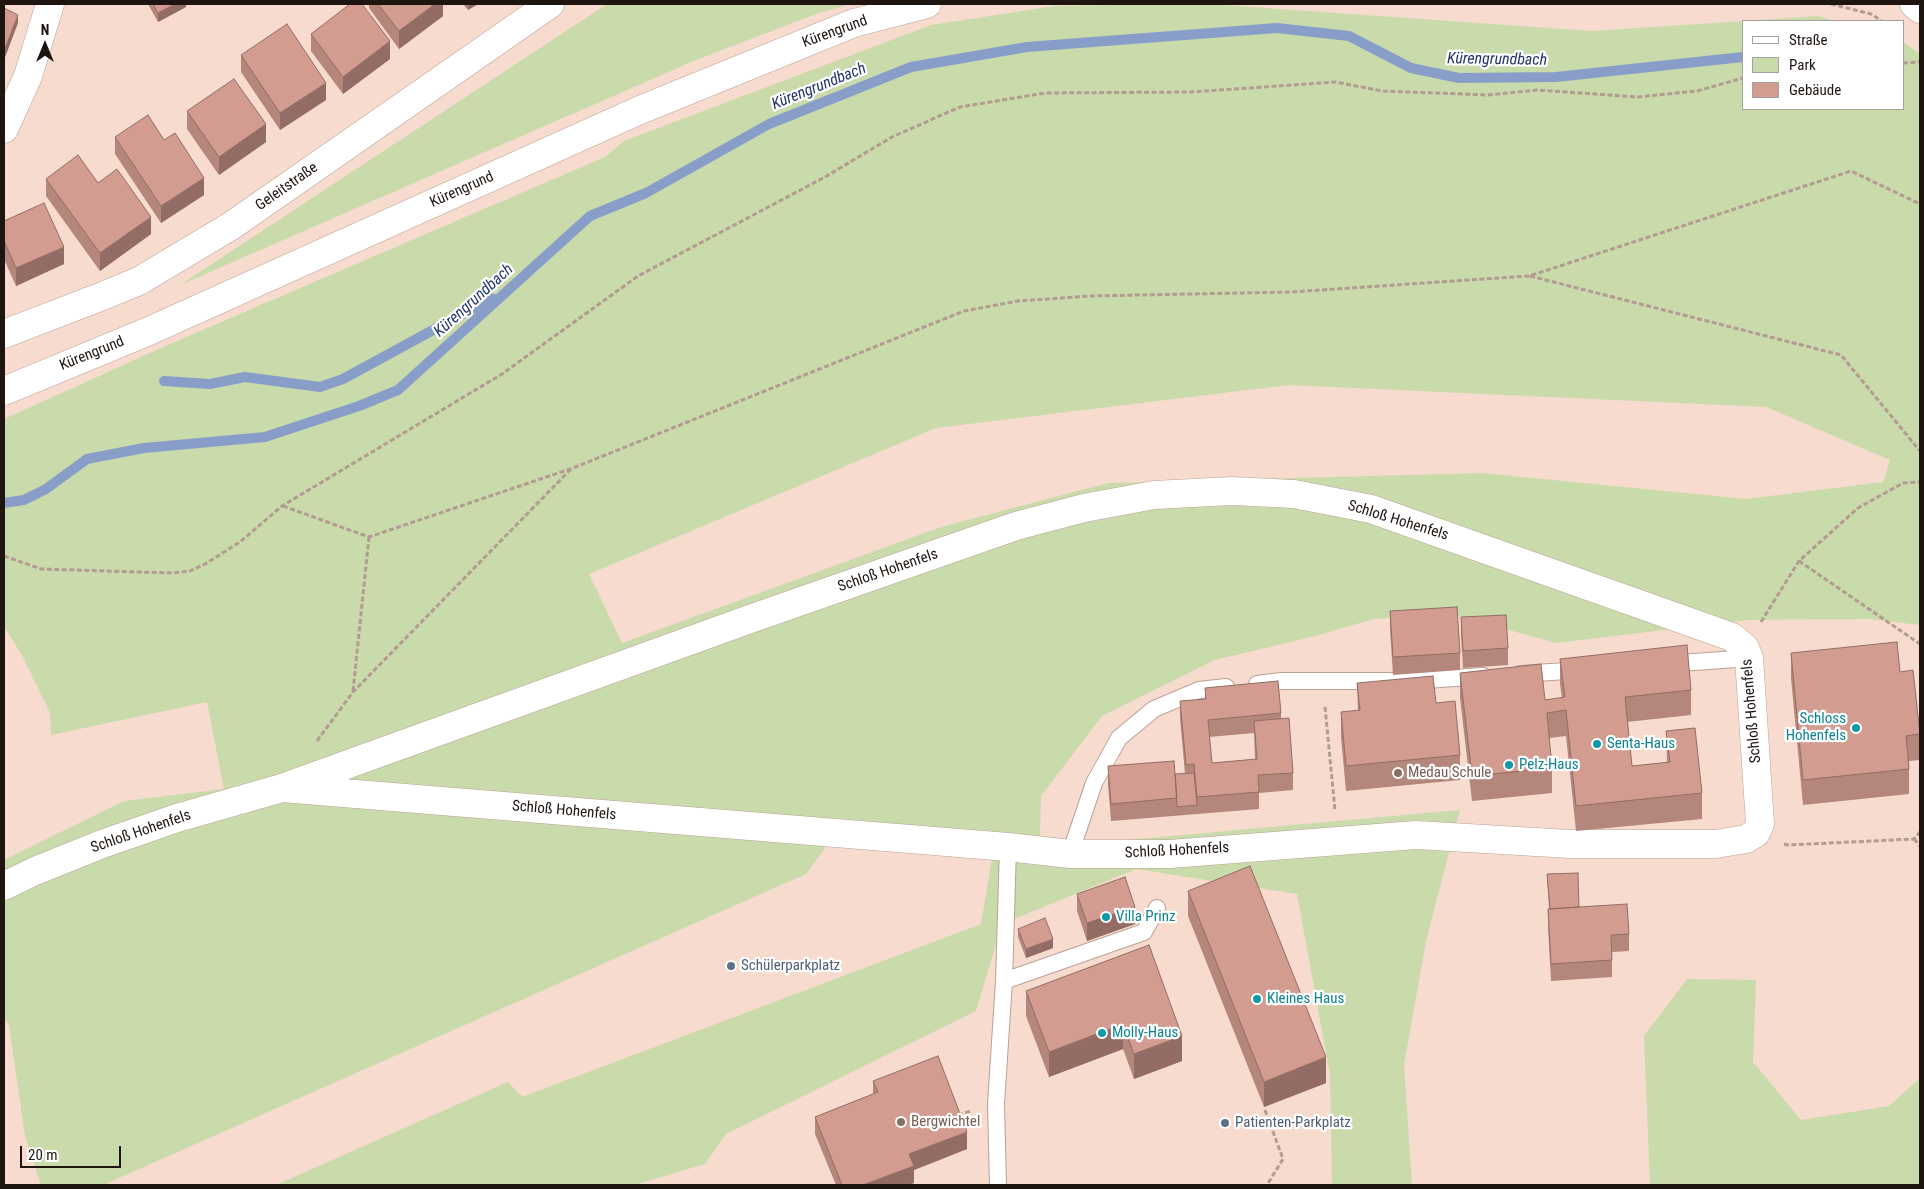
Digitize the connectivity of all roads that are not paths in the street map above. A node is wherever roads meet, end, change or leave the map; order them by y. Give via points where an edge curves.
1 (50, 4) edge
2 (550, 4) edge
3 (927, 4) edge
4 (1914, 4) edge
5 (1920, 9) edge
6 (4, 129) edge
7 (4, 334) edge
8 (4, 391) edge
9 (1747, 653) junction
10 (1650, 665) edge
11 (1600, 668) edge
12 (282, 788) junction
13 (1008, 847) junction
14 (1070, 854) junction
15 (4, 886) edge
16 (1157, 908) dead end
17 (1004, 980) junction
18 (998, 1185) edge

1 - 6 street via 28,76
2 - 7 street, Geleitstraße via 231,226 139,281
3 - 8 street, Kürengrund via 854,23 640,110 149,331
4 - 5 street
9 - 10 lane
9 - 12 street, Schloß Hohenfels via 1732,637 1371,509 1294,494 1232,491 1154,495 1084,508 1016,526 750,618
9 - 14 street, Schloß Hohenfels via 1760,824 1756,833 1746,839 1716,844 1570,844 1416,835 1170,854
11 - 14 lane via 1412,681 1280,681 1199,690 1154,709 1118,738 1094,783
12 - 13 street, Schloß Hohenfels
12 - 15 street, Schloß Hohenfels via 177,818 102,844
13 - 14 street, Schloß Hohenfels
13 - 17 lane
16 - 17 lane via 1144,932
17 - 18 lane via 996,1104

